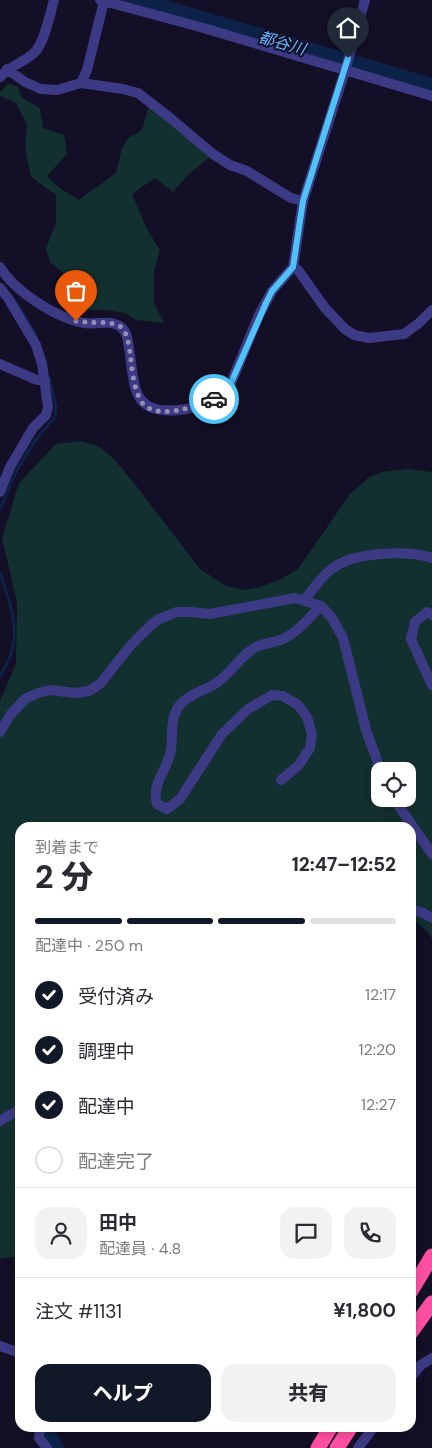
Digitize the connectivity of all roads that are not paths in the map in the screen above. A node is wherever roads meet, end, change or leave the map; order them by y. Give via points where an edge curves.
1 (54, 0) edge
2 (102, 0) edge
3 (365, 0) edge
4 (346, 65) junction
5 (4, 73) edge
6 (81, 83) junction
7 (432, 96) edge
8 (303, 201) junction
9 (293, 267) junction
10 (0, 268) edge
11 (0, 288) edge
12 (432, 310) edge
13 (0, 364) edge
14 (44, 380) junction
15 (0, 492) edge
16 (432, 558) edge
17 (304, 600) junction
18 (320, 606) junction
19 (432, 615) edge
20 (432, 685) edge
21 (0, 732) edge
22 (378, 762) edge
23 (281, 780) dead end
24 (400, 807) edge
25 (410, 822) edge
26 (416, 831) edge
27 (432, 854) edge
28 (416, 910) edge
29 (432, 918) edge
30 (15, 1112) edge
31 (0, 1121) edge
32 (432, 1256) edge
33 (416, 1283) edge
34 (432, 1303) edge
35 (416, 1325) edge
36 (0, 1346) edge
37 (15, 1351) edge
38 (432, 1358) edge
39 (416, 1372) edge
40 (40, 1432) edge
41 (328, 1432) edge
42 (347, 1432) edge
43 (370, 1432) edge
44 (47, 1448) edge
45 (318, 1448) edge
46 (337, 1448) edge
47 (358, 1448) edge

1 - 5 street via 36,51
2 - 4 street
2 - 6 street via 87,70
3 - 4 street
4 - 7 street
4 - 8 street
5 - 6 street via 41,89 56,90
6 - 8 street via 138,94 213,154 291,198
8 - 9 street
9 - 10 street via 272,291 259,314 231,383 224,392 185,410 168,411 152,409 142,403 136,389 127,336 120,326 86,324 62,316 16,288
9 - 12 street via 324,308 354,335 369,338 404,334
11 - 14 street via 36,345
13 - 14 street
14 - 15 street via 46,415 33,428 10,467
16 - 17 street via 368,554 347,560 318,581
17 - 18 street
17 - 21 street via 295,598 210,614 177,612 159,619 130,646 100,684 89,691 50,690 25,699
18 - 22 street via 332,618 343,638 366,730
18 - 23 street via 295,632 254,647 229,674 177,707 170,754 155,797 157,804 167,809 180,799 222,734 248,709 272,695 283,696 298,705 307,717 312,734 310,748 298,766
19 - 20 street via 427,612 415,622 411,639
24 - 25 street
26 - 27 street
28 - 29 street
30 - 31 street
32 - 33 highway
34 - 35 highway
36 - 37 street
38 - 39 street
40 - 44 street via 39,1438
41 - 45 highway
42 - 46 highway
43 - 47 street

